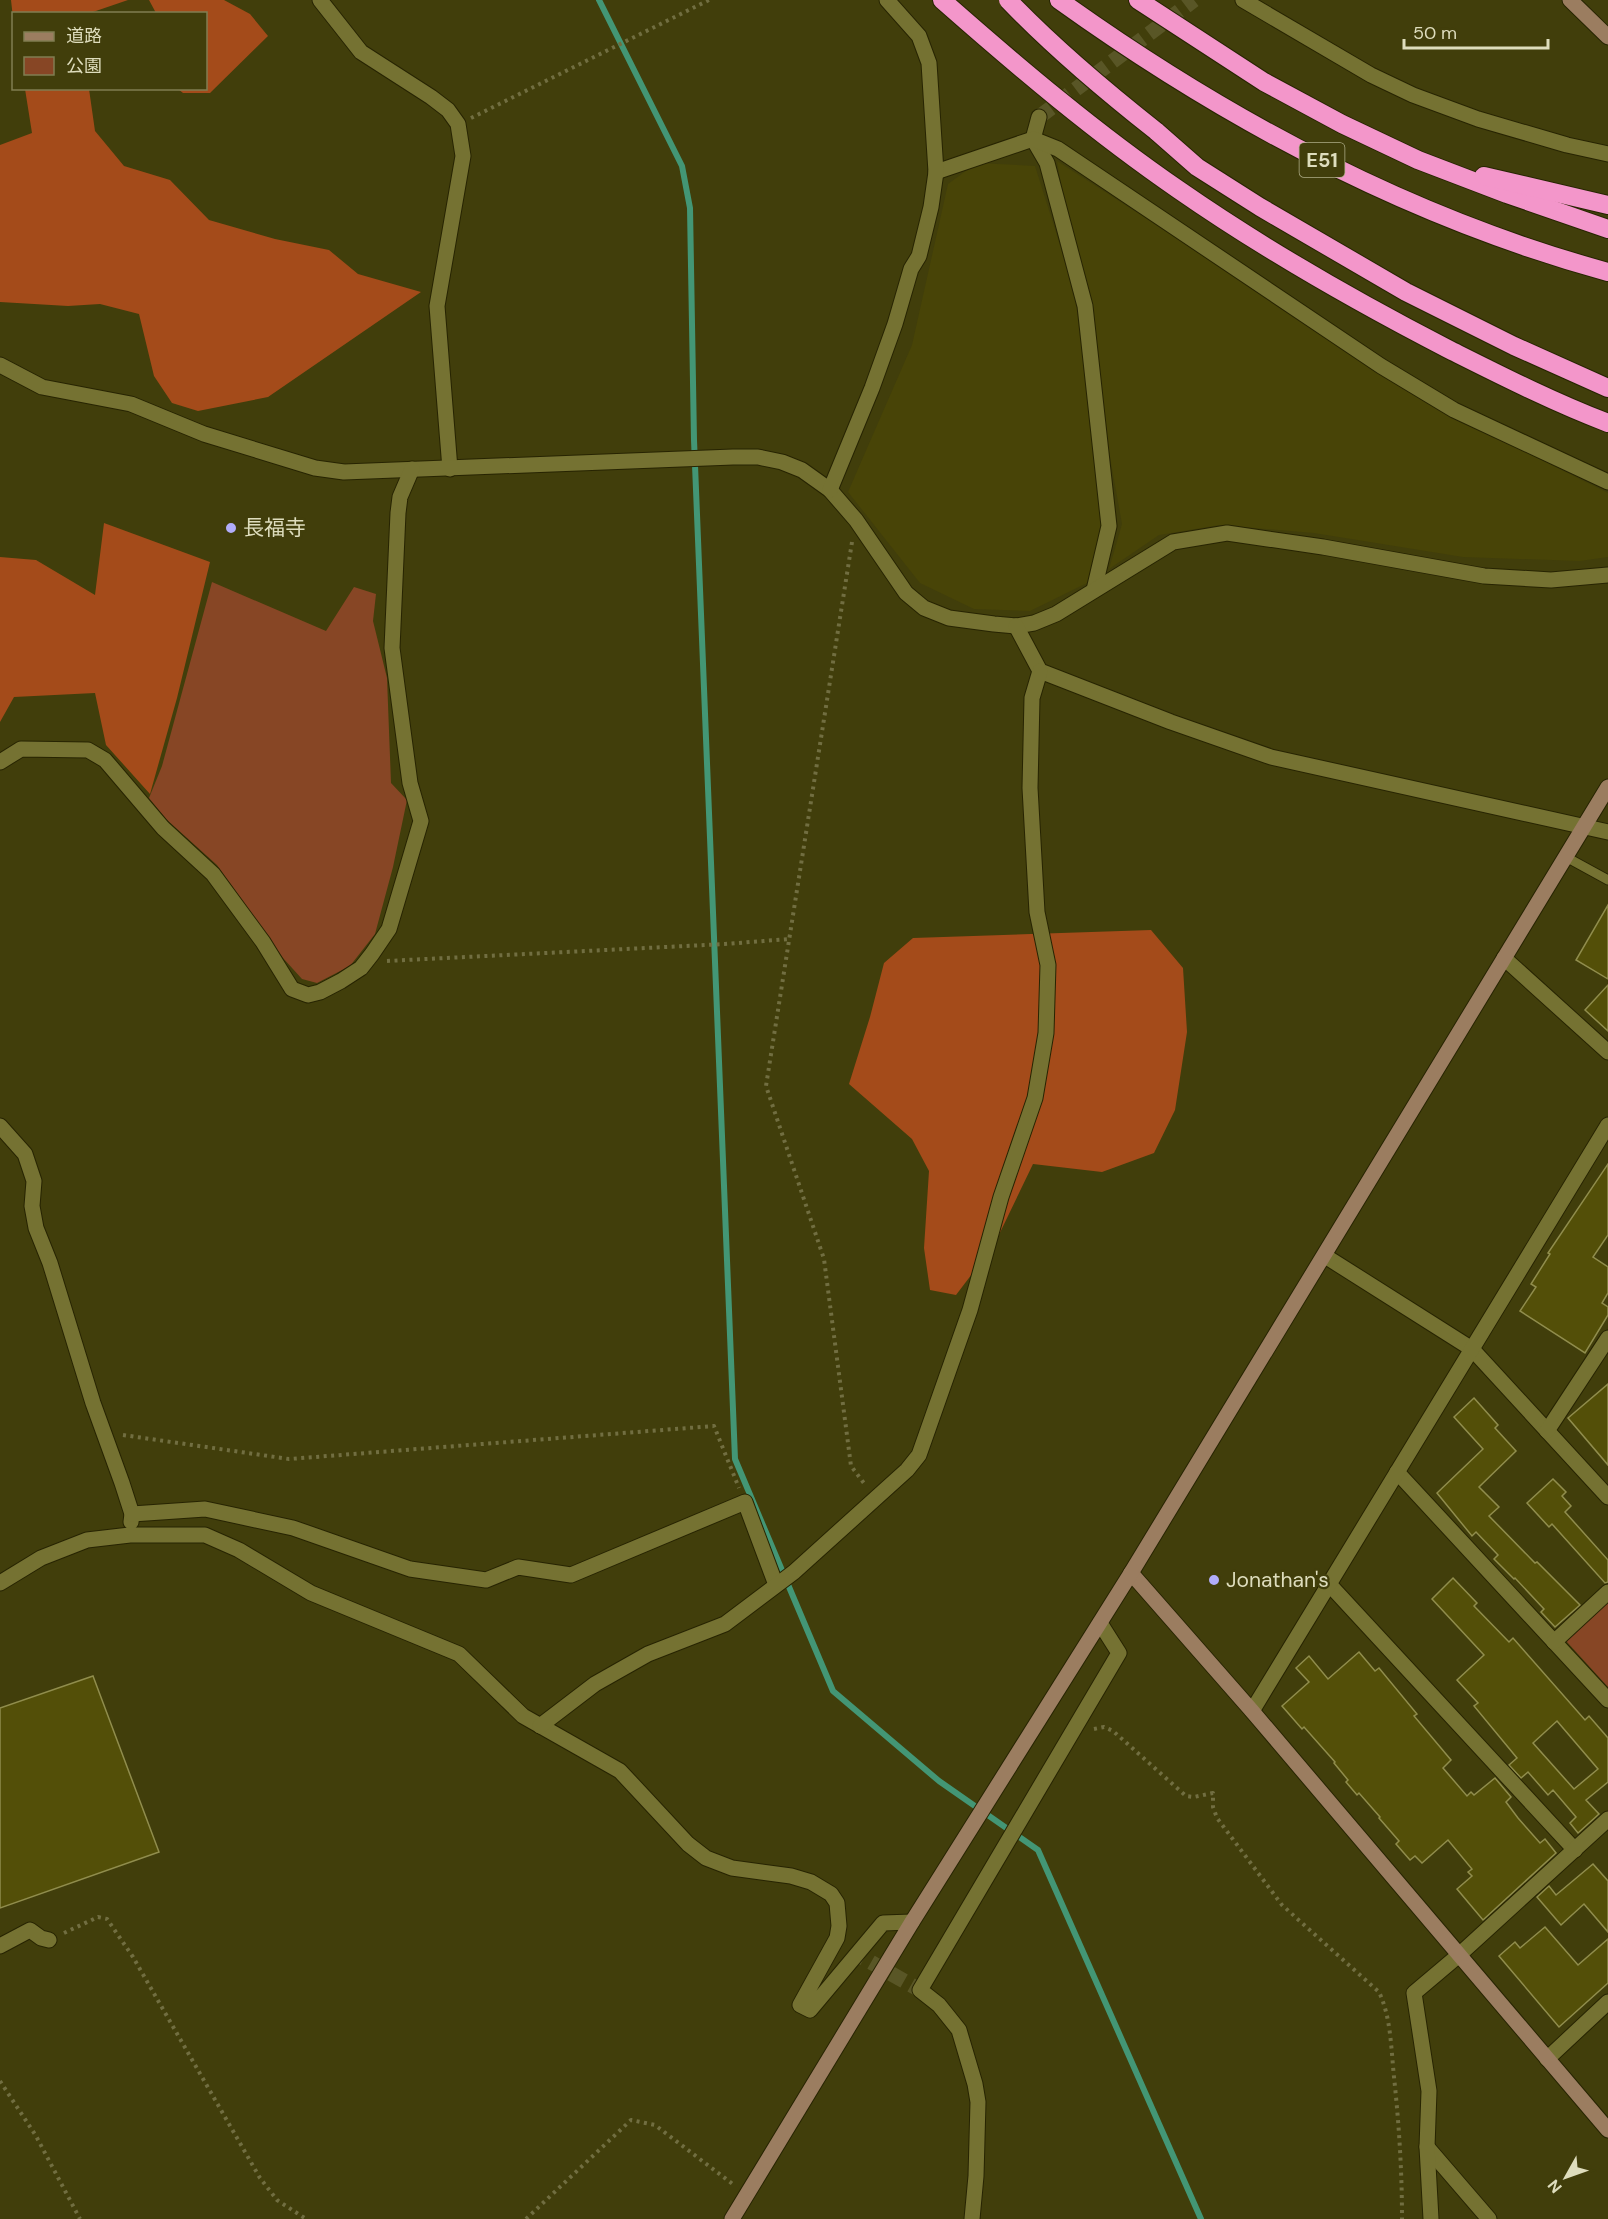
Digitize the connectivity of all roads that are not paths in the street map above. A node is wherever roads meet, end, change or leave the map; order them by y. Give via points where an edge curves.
1 (320, 0) edge
2 (887, 0) edge
3 (942, 0) edge
4 (1008, 0) edge
5 (1059, 0) edge
6 (1138, 0) edge
7 (1243, 0) edge
8 (1570, 0) edge
9 (1608, 37) edge
10 (1039, 117) tunnel mouth
11 (1033, 139) junction
12 (1608, 154) edge
13 (1418, 160) junction
14 (936, 172) junction
15 (1608, 206) edge
16 (1608, 229) edge
17 (1608, 272) edge
18 (0, 365) edge
19 (1608, 388) edge
20 (1608, 423) edge
21 (412, 469) junction
22 (450, 469) junction
23 (1608, 482) edge
24 (830, 490) junction
25 (1608, 575) edge
26 (1094, 590) junction
27 (1016, 626) junction
28 (1040, 671) junction
29 (0, 762) edge
30 (1608, 787) edge
31 (1585, 827) junction
32 (1608, 832) edge
33 (1566, 857) junction
34 (1608, 880) edge
35 (1504, 957) junction
36 (1608, 1052) edge
37 (1608, 1125) edge
38 (0, 1126) edge
39 (1325, 1257) junction
40 (1608, 1338) edge
41 (1472, 1349) junction
42 (1547, 1431) junction
43 (1397, 1472) junction
44 (1608, 1497) edge
45 (132, 1514) junction
46 (130, 1535) junction
47 (1131, 1573) junction
48 (0, 1583) edge
49 (1329, 1584) junction
50 (776, 1585) junction
51 (1608, 1592) edge
52 (1100, 1623) junction
53 (1554, 1642) junction
54 (1608, 1700) edge
55 (1252, 1711) junction
56 (540, 1726) junction
57 (1608, 1819) edge
58 (1575, 1850) junction
59 (912, 1922) junction
60 (837, 1938) junction
61 (49, 1940) road end
62 (0, 1946) edge
63 (851, 1951) tunnel mouth
64 (1459, 1955) junction
65 (1608, 2002) edge
66 (1547, 2059) junction
67 (1608, 2130) edge
68 (1427, 2147) junction
69 (732, 2219) edge
70 (972, 2219) edge
71 (1431, 2219) edge
72 (1489, 2219) edge

1 - 22 street via 361,52 440,104 458,124 463,156 437,306
2 - 14 street via 919,36 929,63
3 - 20 highway via 1084,120 1246,235 1395,321 1498,374
4 - 19 highway, bridge via 1101,88 1197,167 1406,292
5 - 17 highway, E51 via 1173,78 1320,159 1501,239
6 - 13 highway, E51 via 1264,82
7 - 12 street via 1371,75 1413,95 1478,119
8 - 9 street
10 - 11 street
11 - 14 street
11 - 23 street via 1058,149 1454,410
11 - 26 street via 1047,163 1085,306 1109,526
13 - 15 highway
13 - 16 highway, E51
14 - 24 street via 919,256
18 - 21 street via 42,387 131,404 204,434 315,468 344,472
21 - 22 street
21 - 29 street via 398,513 392,648 410,783 421,821 389,929 365,962 341,981 308,995 292,989 213,874 163,828 105,760 88,750 21,749
22 - 24 street via 758,457 802,470
24 - 27 street via 856,520 906,593 924,608 948,618
25 - 26 street via 1551,580 1484,576 1227,533 1173,542
26 - 27 street via 1056,614
27 - 28 street
28 - 31 street via 1271,757
28 - 50 street via 1032,698 1030,788 1037,912 1048,965 1046,1033 1035,1098 1001,1197 970,1310 919,1455 907,1470
30 - 31 street
31 - 32 street
31 - 33 street
33 - 34 lane
33 - 35 street
35 - 36 street
35 - 39 street
37 - 41 street
38 - 45 street via 25,1154 34,1181 32,1206 36,1228
39 - 41 street
39 - 47 street
40 - 42 street
41 - 42 street
41 - 43 street
42 - 44 street
43 - 49 street
43 - 53 street
45 - 46 street
45 - 50 street via 205,1509 293,1528 410,1569 486,1580 518,1567 571,1575 744,1502
46 - 48 street via 87,1540 41,1558
46 - 56 street via 205,1535 239,1550 311,1593 459,1654 523,1716
47 - 52 street
47 - 55 street
49 - 55 street
49 - 58 street
50 - 56 street via 725,1624 648,1654 596,1684
51 - 53 street
52 - 59 street
52 - 70 street via 1119,1653 920,1990 939,2005 959,2030 975,2084 978,2102
53 - 54 street
55 - 64 street
56 - 60 street via 620,1771 706,1858 732,1868 801,1879 831,1894 837,1903
57 - 58 street
58 - 64 street
59 - 60 street via 884,1923 810,2010 800,2005
59 - 69 street
60 - 63 street
61 - 62 street via 30,1930
64 - 66 street
64 - 68 street via 1414,1993 1429,2091
65 - 66 street
66 - 67 street
68 - 71 street
68 - 72 street

